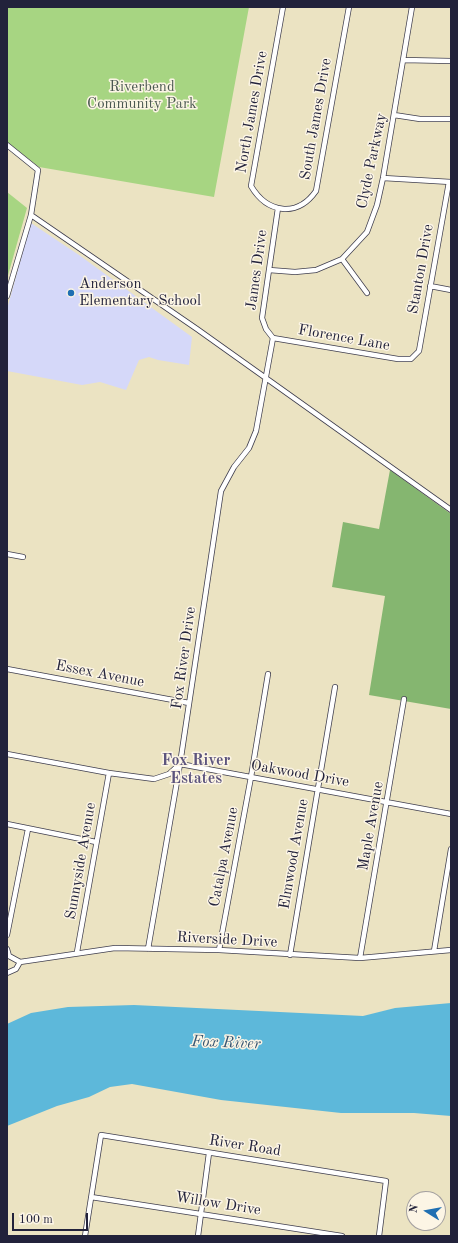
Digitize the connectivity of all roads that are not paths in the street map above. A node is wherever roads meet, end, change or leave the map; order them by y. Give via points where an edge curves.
1 (282, 7) edge
2 (349, 7) edge
3 (412, 7) edge
4 (403, 60) junction
5 (451, 61) edge
6 (394, 115) junction
7 (451, 119) edge
8 (7, 145) edge
9 (383, 178) junction
10 (450, 182) edge
11 (278, 208) junction
12 (31, 215) junction
13 (342, 259) junction
14 (269, 270) junction
15 (430, 286) junction
16 (451, 290) edge
17 (367, 292) dead end
18 (7, 296) edge
19 (273, 338) junction
20 (411, 359) joint
21 (265, 379) junction
22 (451, 510) edge
23 (7, 554) edge
24 (23, 557) dead end
25 (7, 669) edge
26 (268, 674) dead end
27 (335, 687) dead end
28 (404, 699) dead end
29 (189, 703) junction
30 (7, 754) edge
31 (180, 764) junction
32 (109, 773) junction
33 (251, 777) junction
34 (318, 790) junction
35 (388, 802) junction
36 (451, 814) edge
37 (7, 824) edge
38 (28, 829) junction
39 (96, 842) junction
40 (451, 849) edge
41 (7, 935) edge
42 (7, 949) edge
43 (148, 949) junction
44 (219, 950) junction
45 (451, 950) edge
46 (434, 951) junction
47 (77, 952) junction
48 (290, 955) junction
49 (360, 958) junction
50 (20, 962) junction
51 (7, 973) edge
52 (209, 1153) junction
53 (91, 1197) junction
54 (201, 1214) junction
55 (85, 1236) edge
56 (198, 1236) edge
57 (342, 1236) edge
58 (379, 1236) edge

1 - 11 street, North James Drive via 251,186 264,202
2 - 11 street, South James Drive via 316,191 299,208
3 - 4 street, Clyde Parkway
4 - 5 street
4 - 6 street, Clyde Parkway
6 - 7 street via 420,119
6 - 9 street, Clyde Parkway
8 - 12 street via 38,170
9 - 10 street
9 - 13 street, Clyde Parkway via 367,232
10 - 15 street, Stanton Drive
11 - 14 street, James Drive
12 - 18 street
12 - 21 street
13 - 14 street, Clyde Parkway via 316,270
13 - 17 street
14 - 19 street, James Drive via 262,318
15 - 16 street
15 - 20 street, Stanton Drive via 419,351
19 - 20 street, Florence Lane
19 - 21 street
21 - 22 street
21 - 29 street, Fox River Drive via 256,431 250,448 234,467 221,491
23 - 24 street
25 - 29 street, Essex Avenue
26 - 33 street, Catalpa Avenue
27 - 34 street, Elmwood Avenue
28 - 35 street, Maple Avenue
29 - 31 street, Fox River Drive
30 - 32 street
31 - 32 street via 169,774 154,779
31 - 33 street, Oakwood Drive
31 - 43 street, Fox River Drive
32 - 39 street, Sunnyside Avenue
33 - 34 street, Oakwood Drive
33 - 44 street, Catalpa Avenue
34 - 35 street, Oakwood Drive
34 - 48 street, Elmwood Avenue
35 - 36 street, Oakwood Drive
35 - 49 street, Maple Avenue
37 - 38 street
38 - 39 street
38 - 41 street
39 - 47 street, Sunnyside Avenue
40 - 46 street
42 - 50 street via 9,956
43 - 44 street, Riverside Drive
43 - 47 street, Riverside Drive via 116,948
44 - 48 street, Riverside Drive
45 - 46 street, Riverside Drive
46 - 49 street, Riverside Drive
47 - 50 street, Riverside Drive
48 - 49 street, Riverside Drive
50 - 51 street via 16,969
52 - 53 street, River Road via 100,1135
52 - 54 street
52 - 58 street, River Road via 386,1181
53 - 54 street, Willow Drive
53 - 55 street
54 - 56 street
54 - 57 street, Willow Drive

